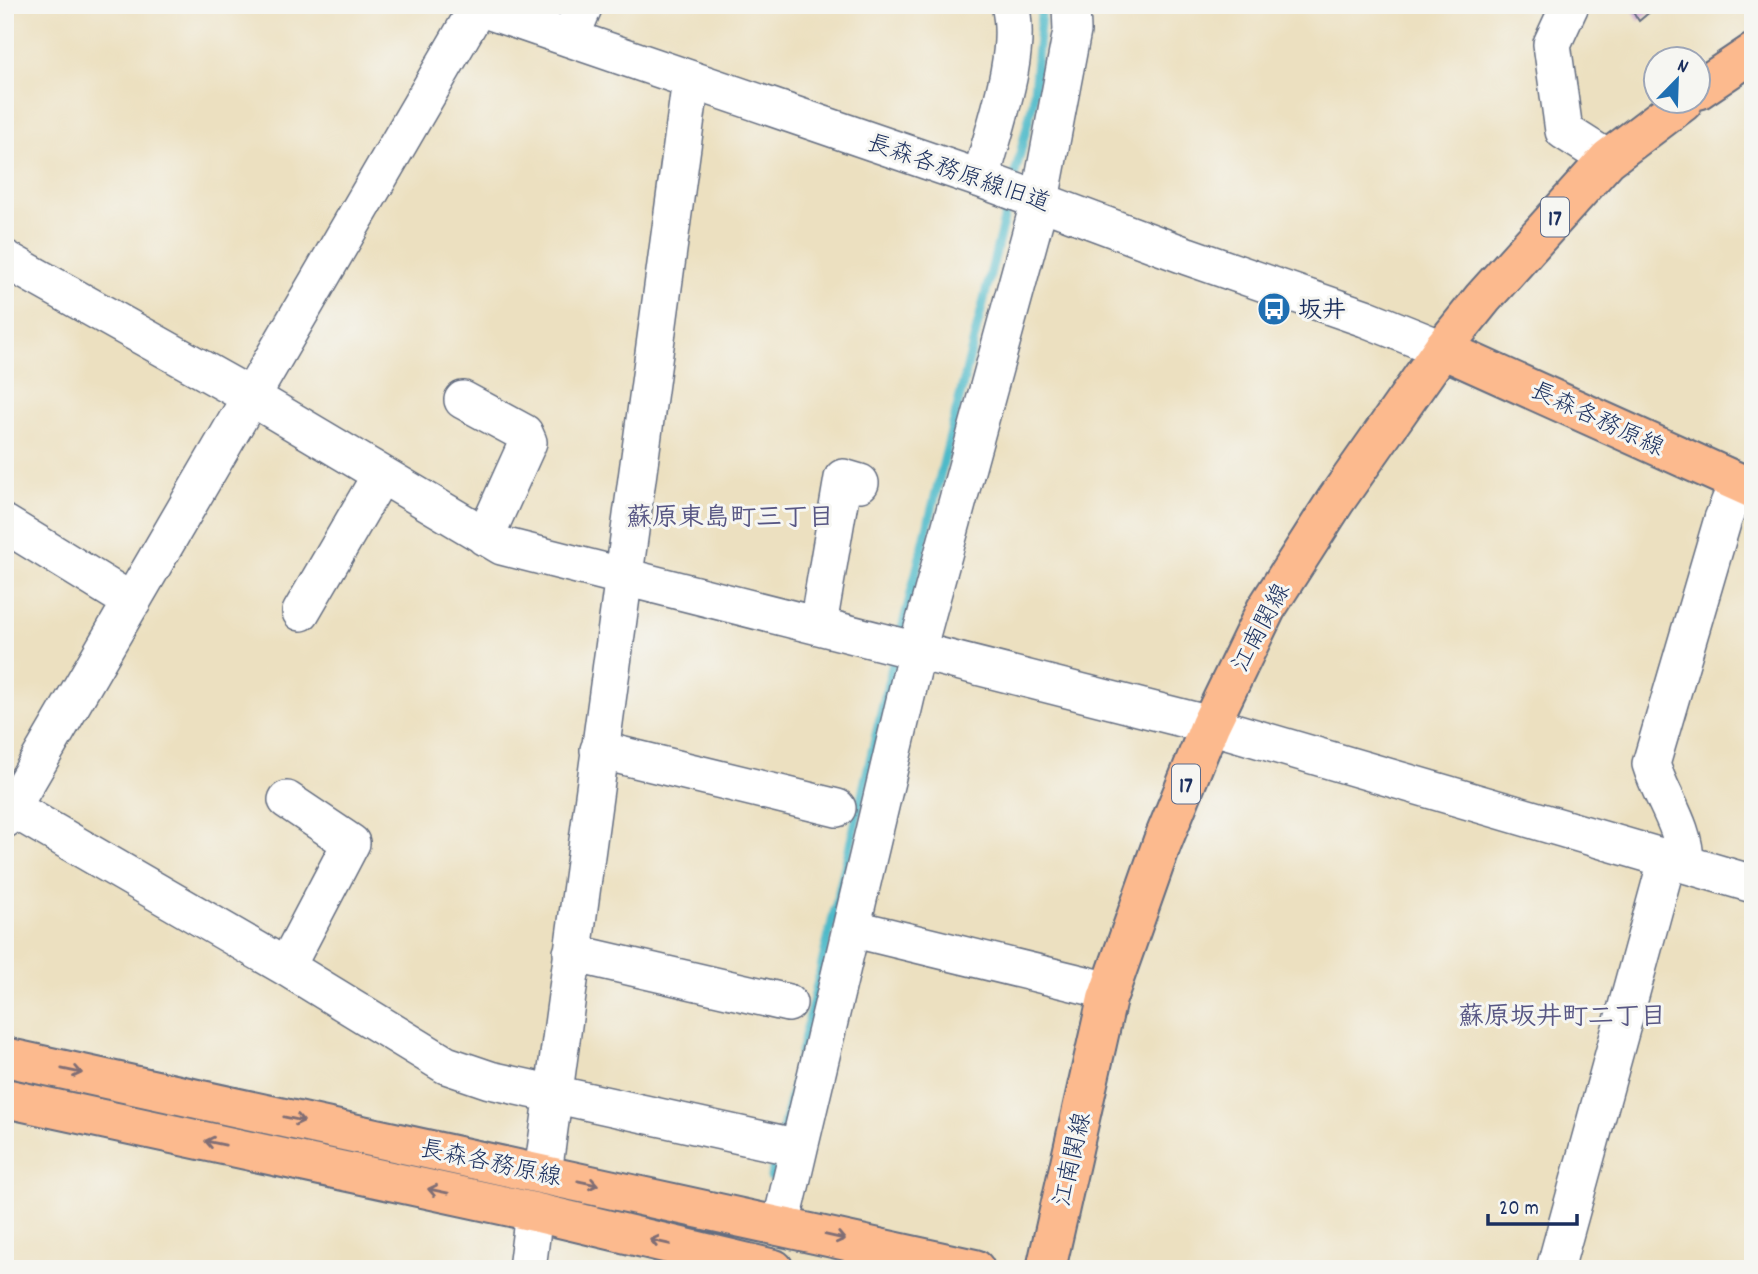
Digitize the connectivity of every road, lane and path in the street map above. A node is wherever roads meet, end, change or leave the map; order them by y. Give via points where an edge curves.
1 (1010, 5) edge
2 (1071, 5) edge
3 (1570, 5) edge
4 (475, 6) edge
5 (577, 22) edge
6 (1753, 53) edge
7 (691, 80) junction
8 (1712, 81) edge
9 (1665, 116) edge
10 (1608, 159) junction
11 (987, 181) junction
12 (1034, 198) junction
13 (5, 259) edge
14 (1442, 349) junction
15 (253, 398) junction
16 (463, 400) dead end
17 (381, 475) junction
18 (860, 483) dead end
19 (1745, 485) edge
20 (5, 524) edge
21 (485, 537) junction
22 (622, 577) junction
23 (132, 602) junction
24 (301, 612) dead end
25 (818, 625) junction
26 (902, 645) junction
27 (1210, 725) junction
28 (599, 750) junction
29 (287, 800) dead end
30 (837, 808) dead end
31 (7, 810) edge
32 (1676, 859) junction
33 (1753, 884) edge
34 (851, 928) junction
35 (572, 953) junction
36 (286, 967) junction
37 (1110, 991) junction
38 (788, 1003) dead end
39 (5, 1057) edge
40 (553, 1093) junction
41 (5, 1098) edge
42 (785, 1146) junction
43 (543, 1173) junction
44 (534, 1212) junction
45 (781, 1225) junction
46 (770, 1268) edge
47 (527, 1269) edge
48 (975, 1269) edge
49 (1046, 1269) edge
50 (1555, 1269) edge

1 - 11 street via 1009,69
2 - 12 street via 1072,31
3 - 10 street via 1552,44 1564,131
4 - 5 street, 長森各務原線旧道
4 - 15 street
5 - 7 street, 長森各務原線旧道
6 - 8 main road
7 - 11 street, 長森各務原線旧道
7 - 22 street
9 - 10 main road, 江南関線 / 17
10 - 14 main road, 江南関線 / 17
11 - 12 street, 長森各務原線旧道
12 - 14 street, 長森各務原線旧道
12 - 26 street
13 - 15 street
14 - 19 main road, 長森各務原線
14 - 27 main road, 江南関線 / 17 via 1266,609
15 - 17 street
15 - 23 street
16 - 21 street via 524,433 527,442
17 - 21 street
17 - 24 street
18 - 25 street via 843,478
19 - 32 street via 1723,519 1651,764 1658,790 1685,841
20 - 23 street
21 - 22 street via 502,546
22 - 25 street
22 - 28 street
23 - 31 street
25 - 26 street
26 - 27 street
26 - 34 street
27 - 32 street
27 - 37 main road, 江南関線 / 17
28 - 30 street
28 - 35 street
29 - 36 street via 351,843
31 - 36 street
32 - 33 street
32 - 50 street
34 - 37 street
34 - 42 street
35 - 38 street
35 - 40 street
36 - 40 street via 446,1065
37 - 49 main road, 江南関線 / 17
39 -> 43 main road, 長森各務原線
40 - 42 street
40 - 43 street
44 -> 41 main road, 長森各務原線
42 - 45 street
43 -> 45 main road, 長森各務原線
46 -> 44 main road, 長森各務原線
44 - 47 street
45 -> 48 main road, 長森各務原線

